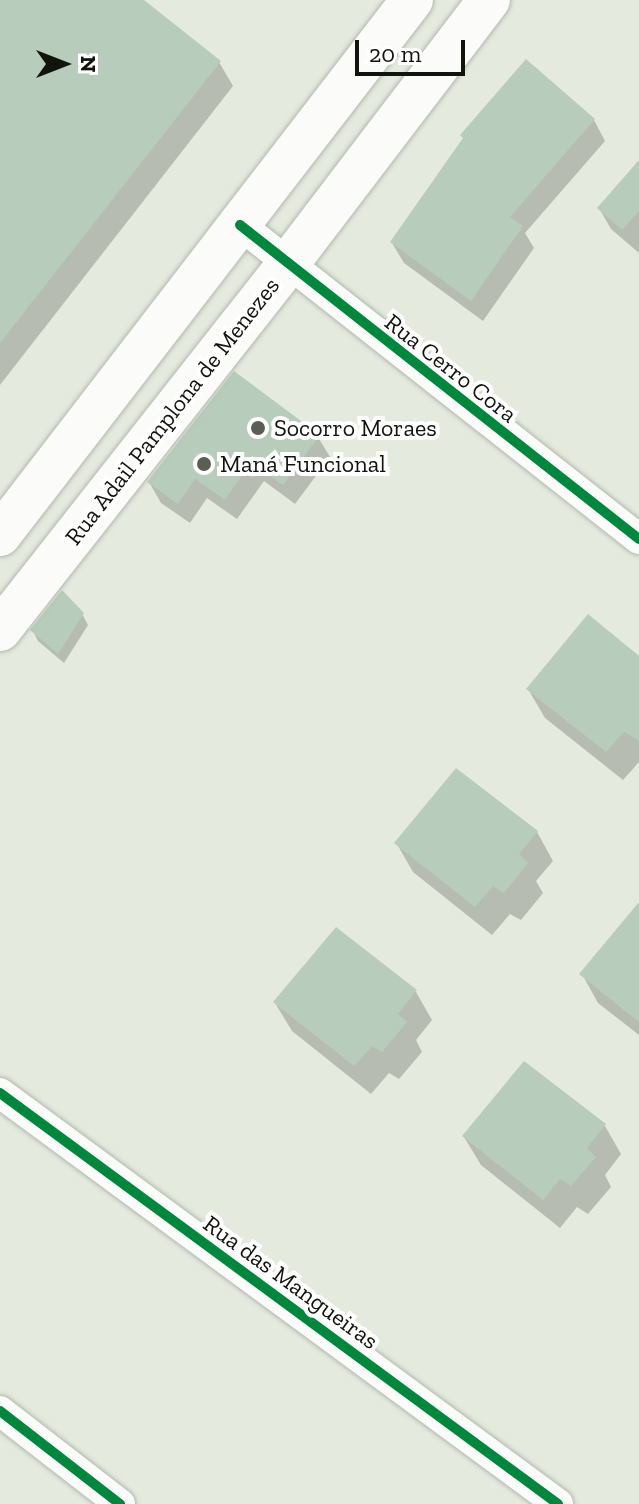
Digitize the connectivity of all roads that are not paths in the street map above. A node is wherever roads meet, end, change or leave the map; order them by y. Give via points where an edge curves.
1 (412, 0) edge
2 (489, 0) edge
3 (240, 225) junction
4 (287, 265) junction
5 (0, 535) edge
6 (639, 539) edge
7 (0, 630) edge
8 (0, 1093) edge
9 (0, 1411) edge
10 (120, 1504) edge
11 (558, 1504) edge

1 - 3 main road
2 - 4 main road, Rua Adail Pamplona de Menezes
3 - 4 street, Rua Cerro Cora
3 - 5 main road
4 - 6 street, Rua Cerro Cora
4 - 7 main road, Rua Adail Pamplona de Menezes
8 - 11 street, Rua das Mangueiras
9 - 10 street

